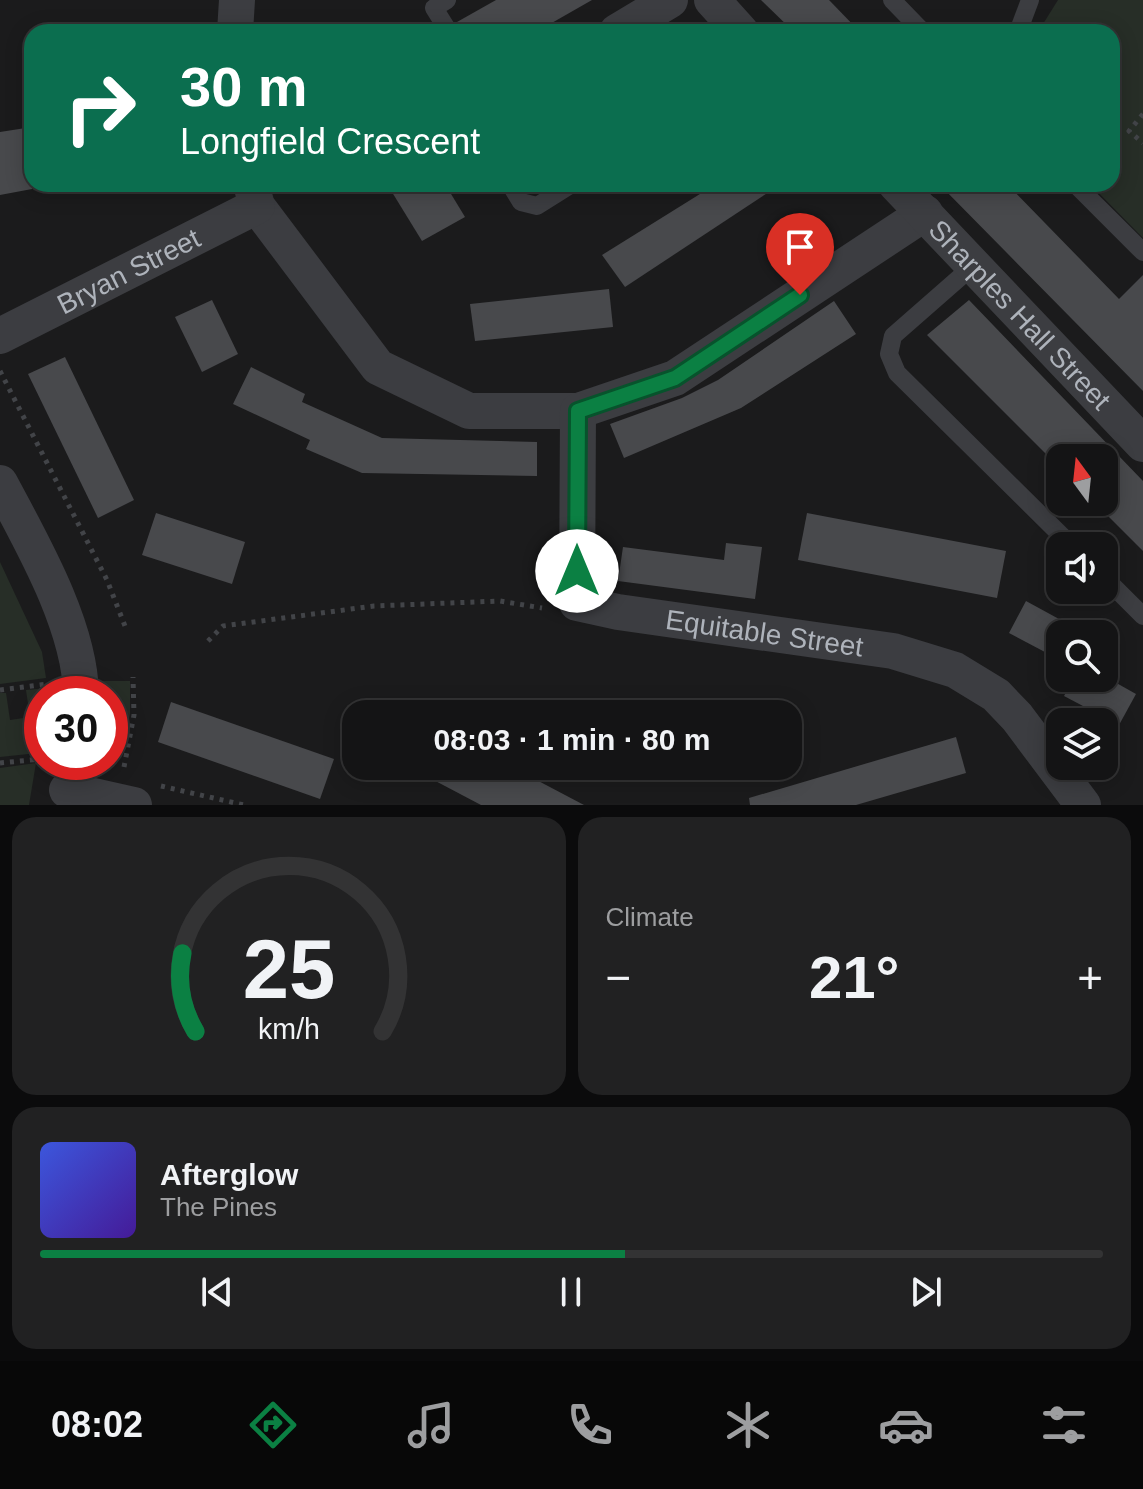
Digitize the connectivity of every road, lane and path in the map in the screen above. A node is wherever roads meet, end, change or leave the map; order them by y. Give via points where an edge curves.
1 (237, 0) edge
2 (447, 0) edge
3 (670, 0) edge
4 (712, 0) edge
5 (892, 0) edge
6 (1030, 0) edge
7 (236, 24) edge
8 (444, 24) edge
9 (630, 24) edge
10 (734, 24) edge
11 (915, 24) edge
12 (1021, 24) edge
13 (1143, 114) edge
14 (1143, 143) edge
15 (515, 192) edge
16 (559, 192) edge
17 (1083, 192) edge
18 (254, 195) edge
19 (915, 195) edge
20 (1143, 252) edge
21 (974, 265) junction
22 (0, 336) edge
23 (0, 371) edge
24 (578, 411) junction
25 (1143, 444) edge
26 (0, 483) edge
27 (1058, 532) edge
28 (1118, 591) edge
29 (577, 603) junction
30 (1143, 616) edge
31 (125, 626) dead end
32 (208, 641) dead end
33 (70, 676) edge
34 (133, 677) dead end
35 (0, 690) edge
36 (24, 690) edge
37 (0, 763) edge
38 (24, 769) edge
39 (68, 780) edge
40 (141, 790) edge
41 (244, 805) edge
42 (1083, 805) edge

1 - 7 street
2 - 8 lane via 434,8
3 - 9 street
4 - 10 street
5 - 11 lane
6 - 12 lane
13 - 14 path via 1129,131
15 - 16 lane via 521,202 537,206
17 - 20 lane
18 - 22 street, Bryan Street
18 - 24 street via 378,367 469,411
19 - 21 street, Sharples Hall Street
19 - 24 street via 675,378
21 - 25 street, Sharples Hall Street
21 - 27 lane via 893,336 889,354 897,373
23 - 31 path via 107,580
24 - 29 street
26 - 33 street via 76,649
28 - 30 lane
29 - 32 path via 562,612 500,601 374,606 223,626
29 - 42 street, Equitable Street via 893,651 955,670 996,695 1017,717
34 - 40 path via 134,715 123,769
35 - 36 path
37 - 38 path
39 - 40 street
40 - 41 path

